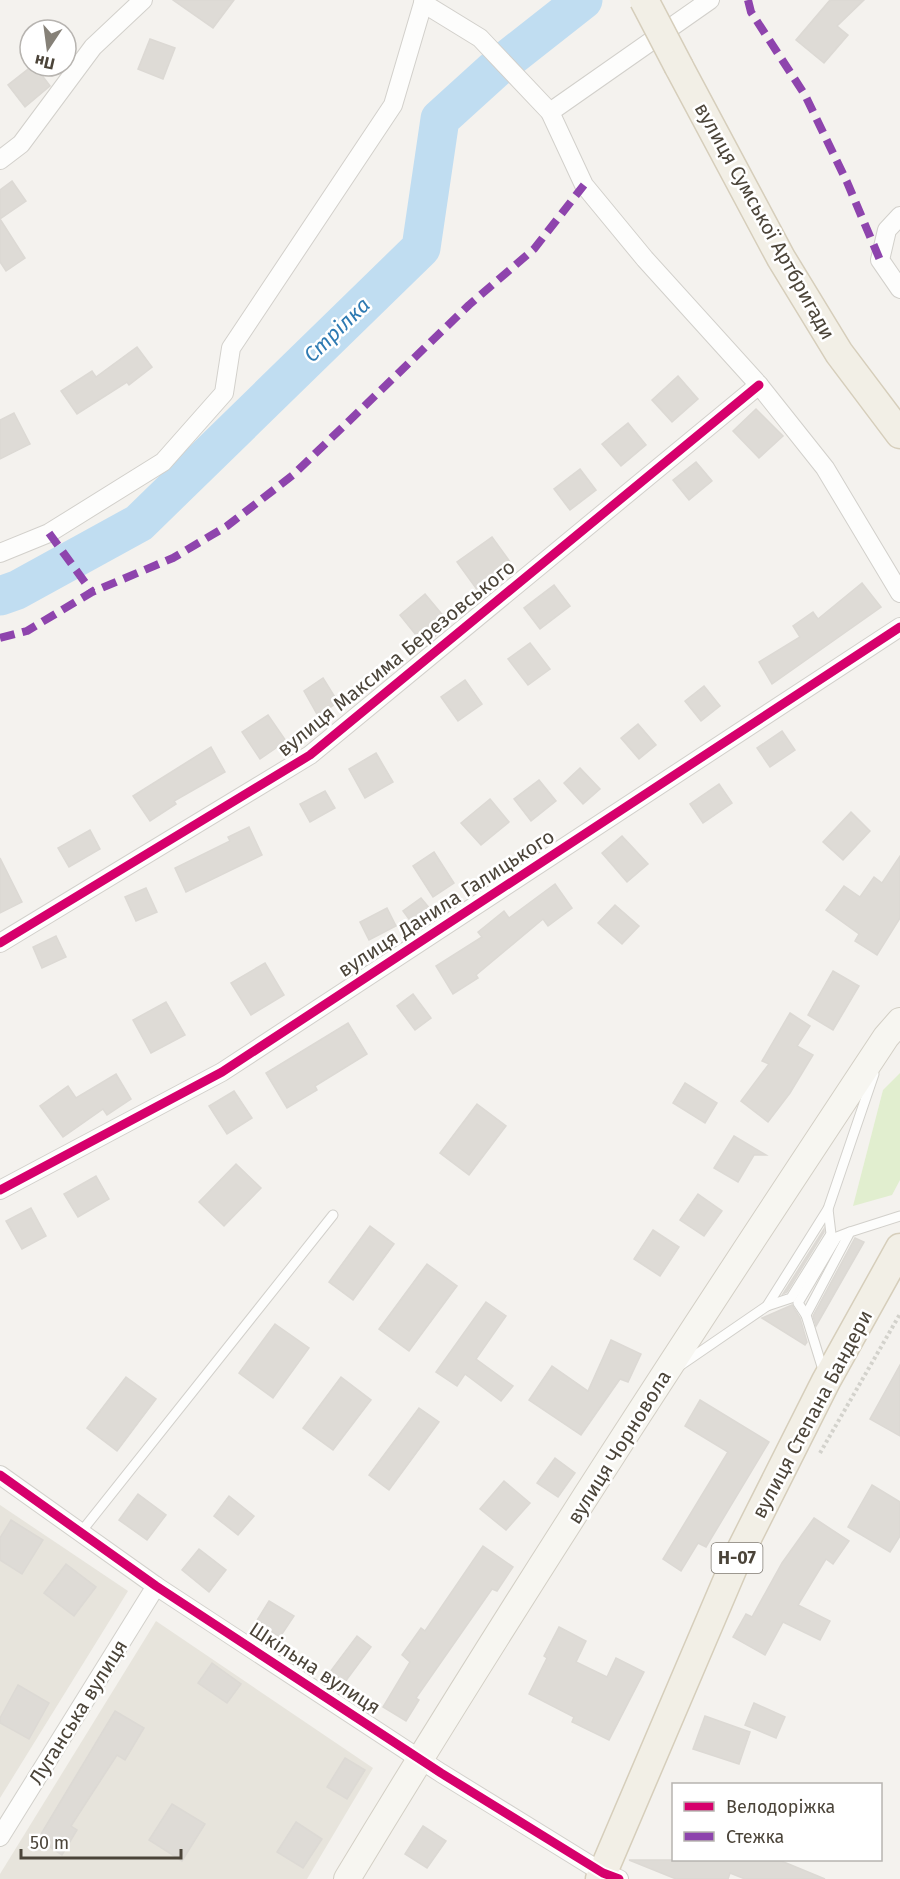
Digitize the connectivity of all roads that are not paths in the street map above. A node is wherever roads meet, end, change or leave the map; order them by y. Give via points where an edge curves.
1 (143, 0) edge
2 (644, 0) edge
3 (710, 0) edge
4 (424, 2) edge
5 (550, 112) junction
6 (0, 160) edge
7 (900, 216) edge
8 (900, 290) edge
9 (759, 385) junction
10 (900, 434) edge
11 (0, 553) edge
12 (900, 593) edge
13 (900, 627) edge
14 (0, 943) edge
15 (893, 1029) edge
16 (0, 1190) edge
17 (828, 1209) junction
18 (333, 1215) dead end
19 (900, 1216) edge
20 (900, 1248) edge
21 (767, 1306) junction
22 (662, 1378) junction
23 (826, 1381) junction
24 (0, 1475) edge
25 (81, 1532) junction
26 (156, 1586) junction
27 (420, 1758) junction
28 (0, 1837) edge
29 (607, 1877) edge
30 (347, 1879) edge

1 - 6 street via 93,47 21,144
2 - 10 main road, вулиця Сумської Артбригади, bridge via 781,258 839,353
3 - 5 street
4 - 5 street via 480,38
4 - 11 street via 393,105 231,348 224,393 163,462 49,533
5 - 9 street via 584,185
7 - 8 street via 886,230 880,260
9 - 12 street via 825,468
9 - 14 street, вулиця Максима Березовського via 310,755
13 - 16 street, вулиця Данила Галицького via 222,1072
15 - 17 lane
15 - 22 main road, вулиця Чорновола
17 - 21 lane
17 - 21 lane via 831,1234 791,1298
18 - 25 lane
19 - 23 lane via 850,1232 806,1315
20 - 23 main road, вулиця Степана Бандери / Н-07
21 - 22 lane
22 - 27 main road, вулиця Чорновола
23 - 29 main road, вулиця Степана Бандери / Н-07 via 737,1558
24 - 25 street, Шкільна вулиця
25 - 26 street, Шкільна вулиця
26 - 27 street, Шкільна вулиця
26 - 28 street, Луганська вулиця
27 - 29 street, Шкільна вулиця
27 - 30 main road, вулиця Чорновола

